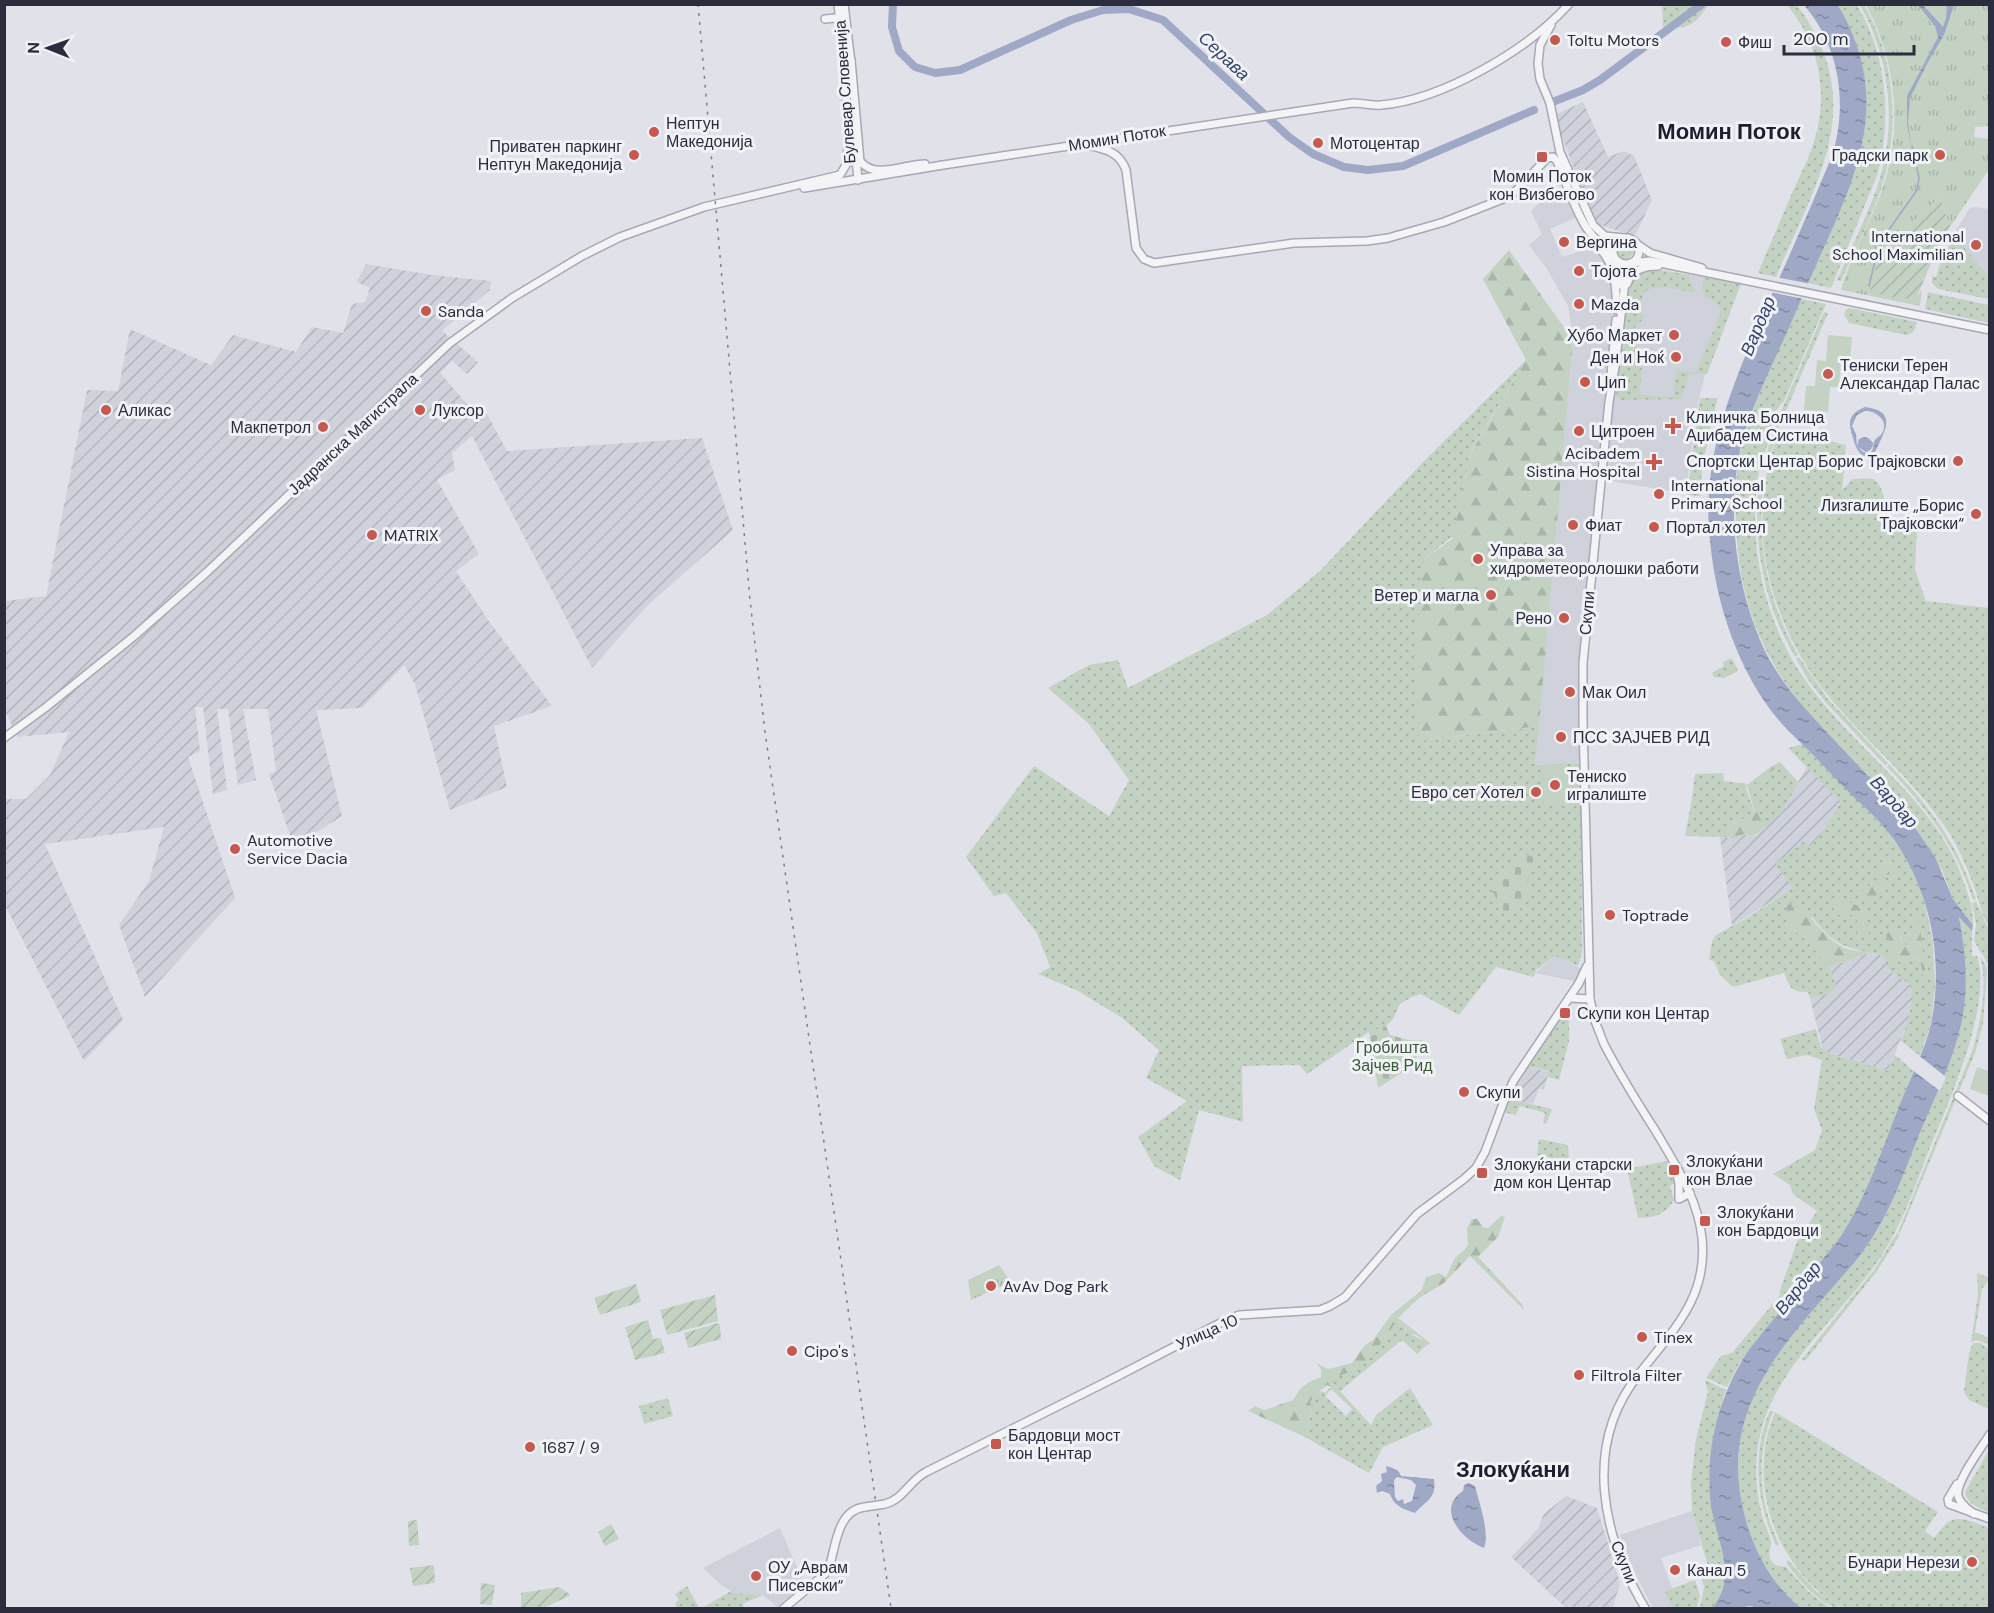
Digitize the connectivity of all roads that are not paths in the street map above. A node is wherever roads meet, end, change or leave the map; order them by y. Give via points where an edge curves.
1 (838, 4) edge
2 (844, 4) edge
3 (1569, 4) edge
4 (1558, 16) junction
5 (825, 19) dead end
6 (841, 23) junction
7 (1524, 44) junction
8 (1538, 56) junction
9 (851, 60) junction
10 (1117, 138) junction
11 (1081, 144) junction
12 (848, 146) junction
13 (1112, 152) junction
14 (943, 165) junction
15 (854, 180) junction
16 (743, 198) junction
17 (1586, 228) junction
18 (1624, 238) junction
19 (1638, 245) junction
20 (1615, 257) junction
21 (1631, 263) junction
22 (1674, 267) junction
23 (1746, 279) junction
24 (1623, 298) junction
25 (1617, 310) junction
26 (1989, 328) edge
27 (1611, 383) junction
28 (4, 738) edge
29 (1588, 964) junction
30 (1569, 998) junction
31 (1590, 999) junction
32 (1958, 1096) dead end
33 (1989, 1121) edge
34 (1674, 1163) junction
35 (1690, 1194) junction
36 (1989, 1434) edge
37 (1964, 1475) junction
38 (1974, 1514) junction
39 (1989, 1520) edge
40 (784, 1608) edge
41 (1645, 1608) edge

1 - 6 street, Булевар Словенија
2 - 9 street, Булевар Словенија
3 - 4 street
4 - 7 street, Момин Поток
4 - 8 street via 1541,41
5 - 6 street via 835,18
6 - 12 street, Булевар Словенија
7 - 8 street via 1534,47
7 - 10 street, Момин Поток via 1439,90 1404,101 1380,105 1353,103
8 - 18 street via 1558,144 1593,225 1603,236
9 - 14 street via 858,154 864,166 876,170
9 - 15 street, Булевар Словенија
10 - 11 street, Момин Поток
10 - 13 street
11 - 13 street
11 - 14 street, Момин Поток
12 - 15 street, Булевар Словенија
12 - 16 street via 846,165 840,175
13 - 17 street via 1126,170 1136,248 1144,259 1154,263 1294,243 1380,239 1421,230 1508,197 1547,158 1553,157
14 - 15 street, Момин Поток
15 - 16 street, Момин Поток
16 - 28 street, Јадранска Магистрала via 704,207 620,237 582,256 484,318 450,343 133,637
17 - 20 street
17 - 25 street via 1613,268
18 - 19 street
18 - 20 street via 1615,245
19 - 21 street via 1638,255
19 - 23 street via 1665,258
20 - 21 street via 1623,264
20 - 25 street, Скупи via 1620,274
21 - 22 street via 1646,261
21 - 24 street, Скупи
22 - 23 street
22 - 24 street via 1637,270 1629,278
23 - 26 street
24 - 27 street, Скупи
25 - 27 street, Скупи
27 - 29 street, Скупи via 1583,663
29 - 30 street, Улица 10
29 - 31 street, Скупи
30 - 31 street
30 - 40 street, Улица 10, bridge via 1514,1080 1476,1168 1417,1214 1338,1302 1312,1311 1239,1315 1208,1328 926,1472 895,1501 854,1509 845,1517 825,1574
31 - 34 street, Скупи via 1604,1044
32 - 33 street
34 - 35 street, Скупи
34 - 35 street via 1679,1199
35 - 41 street, Скупи via 1699,1217 1703,1246 1695,1294 1675,1329 1625,1394 1611,1425 1604,1457 1605,1501 1611,1527 1623,1564
36 - 37 street
37 - 38 street via 1958,1496
37 - 38 street via 1947,1502
38 - 39 street

